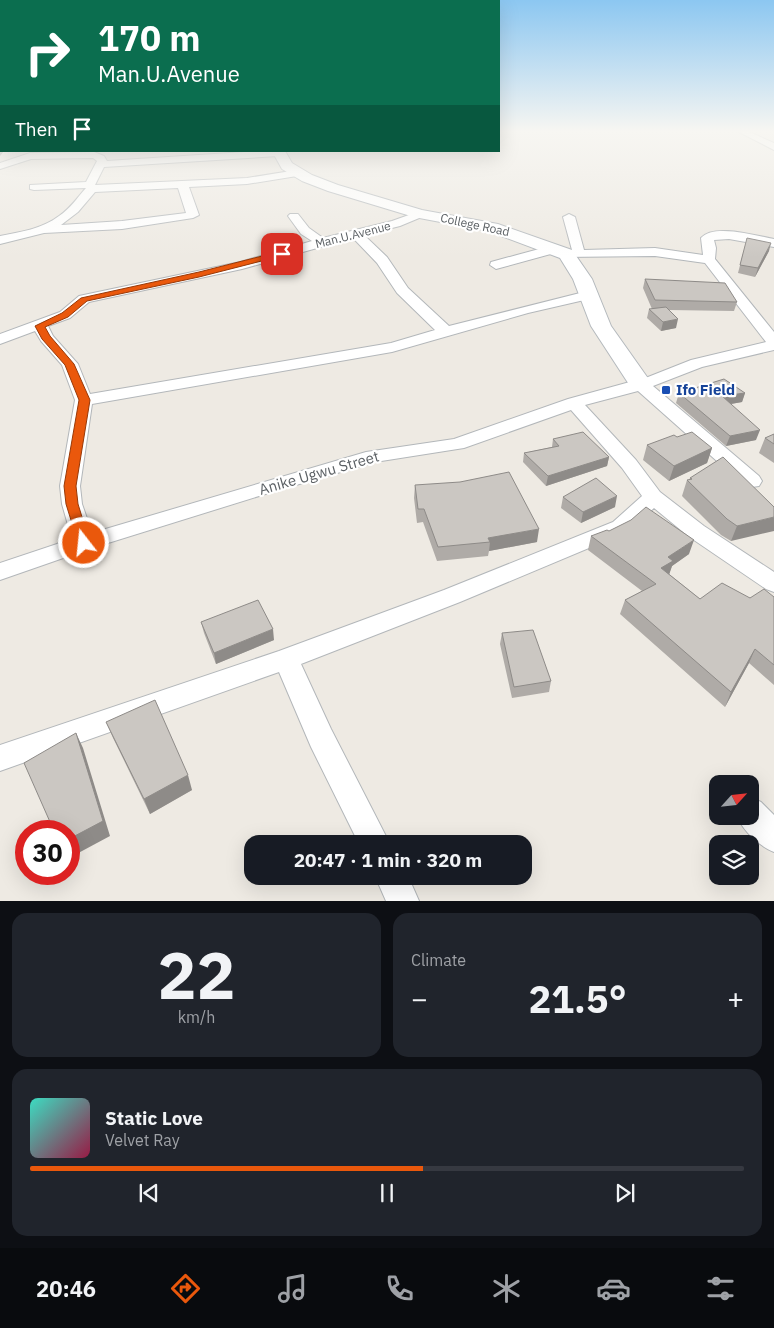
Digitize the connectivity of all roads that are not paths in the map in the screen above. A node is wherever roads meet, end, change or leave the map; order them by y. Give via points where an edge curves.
1 (97, 173) edge
2 (298, 173) joint
3 (183, 184) junction
4 (34, 186) dead end
5 (91, 187) junction
6 (420, 214) junction
7 (294, 216) dead end
8 (569, 216) dead end
9 (45, 230) junction
10 (356, 234) junction
11 (0, 240) edge
12 (322, 242) junction
13 (774, 243) edge
14 (566, 252) junction
15 (709, 260) junction
16 (496, 265) dead end
17 (588, 296) junction
18 (40, 326) junction
19 (446, 332) junction
20 (0, 339) edge
21 (774, 340) edge
22 (774, 345) edge
23 (640, 384) junction
24 (84, 400) junction
25 (574, 403) junction
26 (752, 481) dead end
27 (653, 497) junction
28 (84, 543) junction
29 (0, 572) edge
30 (774, 583) edge
31 (286, 659) junction
32 (0, 758) edge
33 (759, 821) edge
34 (370, 835) edge
35 (774, 837) edge
36 (396, 885) edge
37 (403, 900) edge

1 - 5 street
2 - 3 street via 247,181
2 - 6 main road, College Road via 333,188
3 - 5 street
3 - 9 street via 193,215 114,226
4 - 5 street
5 - 9 street via 71,213
6 - 10 street, Man.U.Avenue via 411,220
6 - 14 main road, College Road via 492,226
7 - 12 street via 305,231
8 - 14 street
9 - 11 street
10 - 12 street, Man.U.Avenue
10 - 19 street via 382,260 402,290
12 - 18 street, Man.U.Avenue via 242,265 84,299 65,315
13 - 15 street via 710,235 707,238
14 - 15 street via 654,252
14 - 16 street
14 - 17 main road
15 - 21 street
17 - 19 street
17 - 23 main road via 602,328
18 - 20 street, Man.U.Avenue
18 - 24 street via 46,338 70,364
19 - 24 street via 392,347
22 - 23 street, Anike Ugwu Street via 697,363
23 - 25 street, Anike Ugwu Street
23 - 26 street
24 - 28 street via 70,486
25 - 27 street via 629,464
25 - 28 street, Anike Ugwu Street via 457,444 374,456
27 - 30 street via 696,531
27 - 31 street via 620,527 443,600
28 - 29 street, Anike Ugwu Street
31 - 32 street
31 - 34 street via 321,738
33 - 35 street
36 - 37 street

